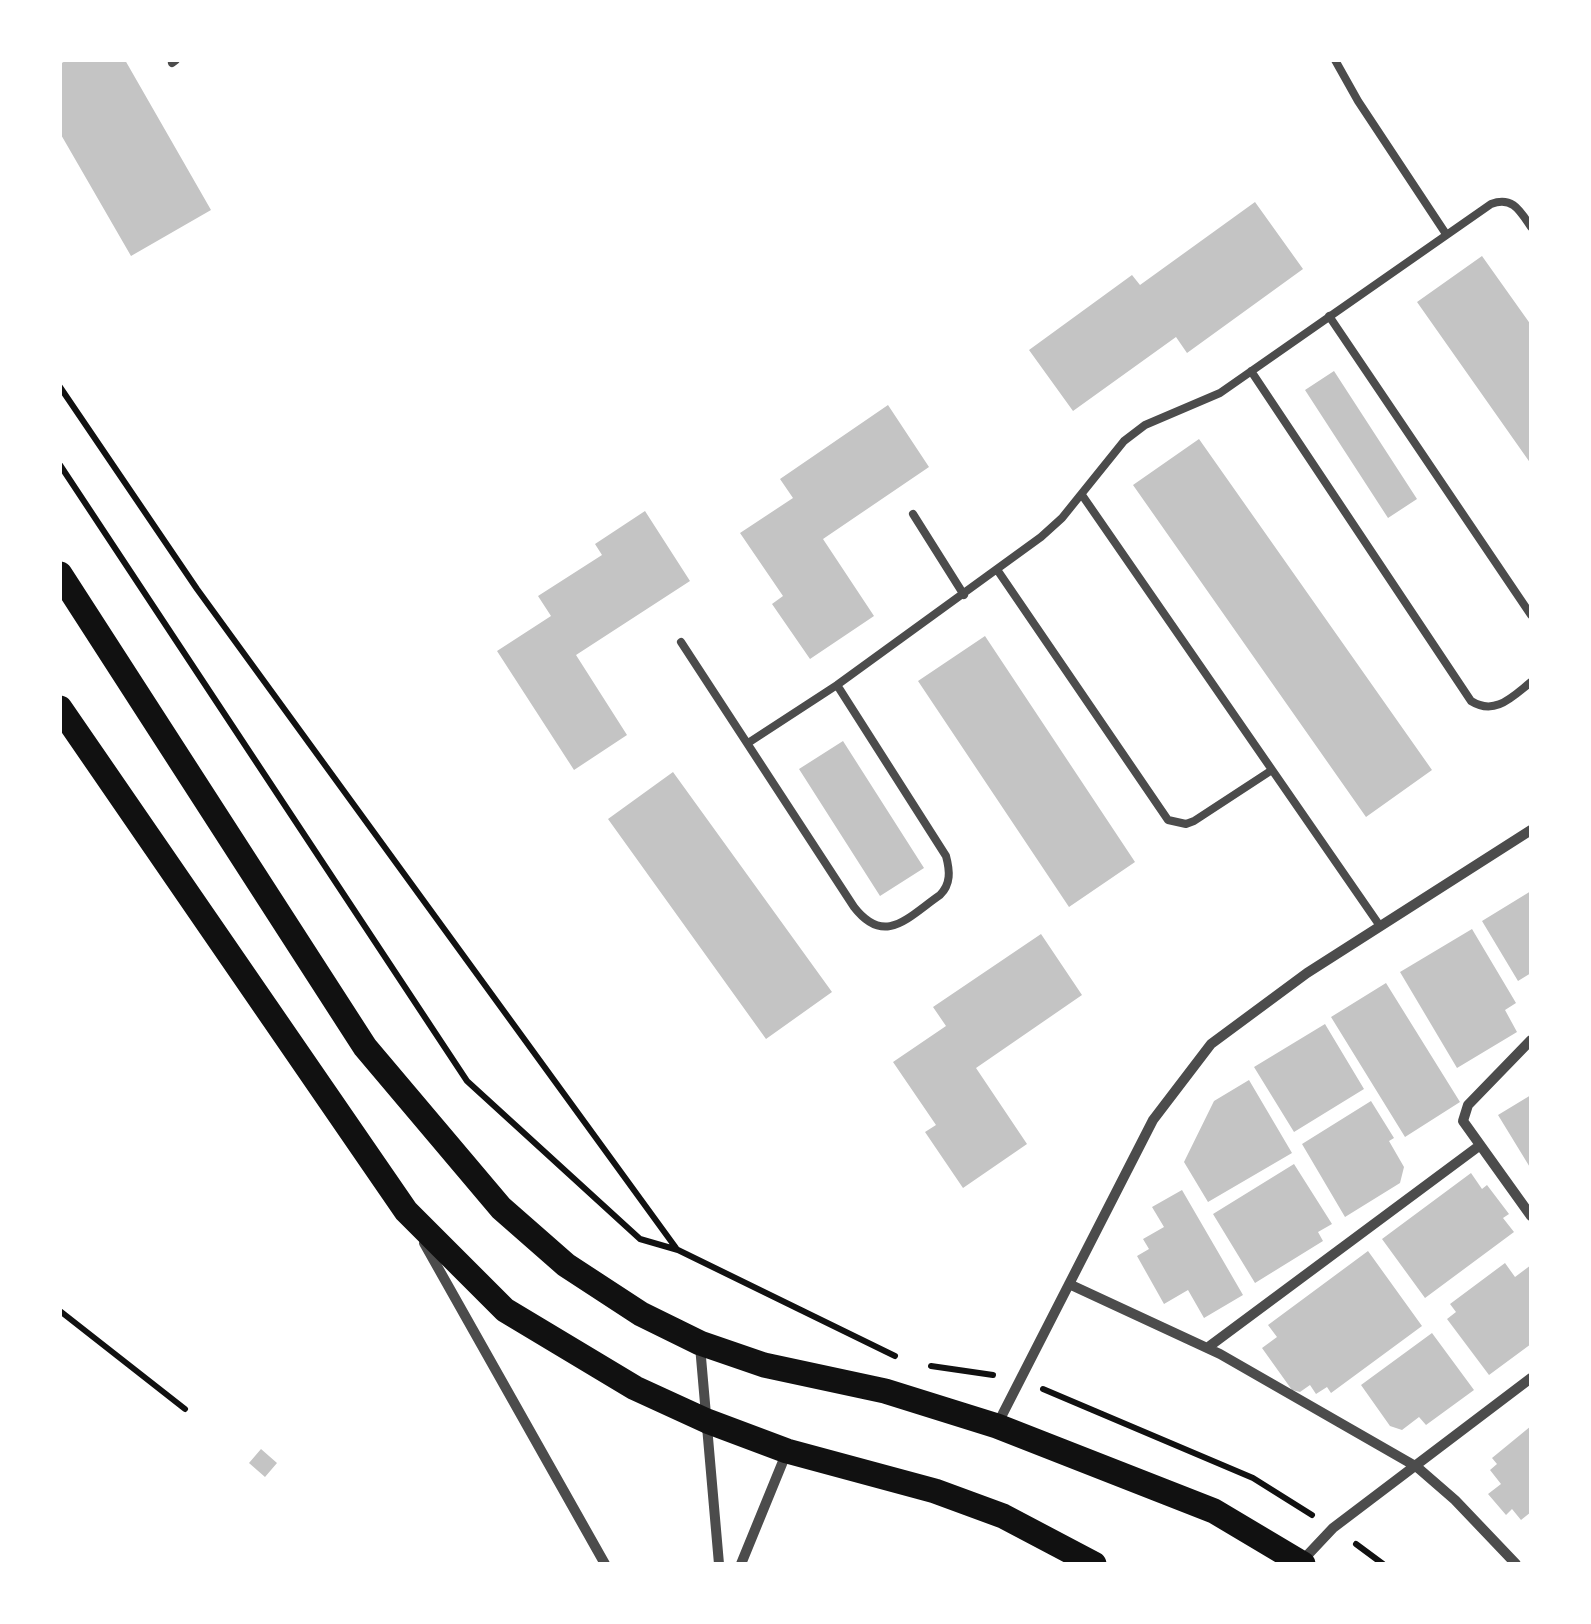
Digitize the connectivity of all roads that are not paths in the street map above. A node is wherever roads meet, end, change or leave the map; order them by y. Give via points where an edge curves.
1 (1335, 60) edge
2 (1531, 227) edge
3 (1446, 234) junction
4 (1329, 316) junction
5 (1250, 371) junction
6 (1082, 495) junction
7 (914, 514) dead end
8 (998, 571) junction
9 (60, 574) edge
10 (964, 595) junction
11 (1531, 615) edge
12 (682, 642) dead end
13 (1531, 682) edge
14 (837, 685) junction
15 (60, 708) edge
16 (748, 743) junction
17 (1272, 770) junction
18 (1531, 830) edge
19 (1380, 926) junction
20 (1531, 1040) edge
21 (1479, 1146) junction
22 (406, 1212) junction
23 (1531, 1216) edge
24 (1069, 1284) junction
25 (700, 1343) junction
26 (1207, 1348) junction
27 (1531, 1378) edge
28 (707, 1421) junction
29 (997, 1426) junction
30 (787, 1451) junction
31 (1417, 1467) junction
32 (1301, 1563) edge
33 (605, 1564) edge
34 (719, 1564) edge
35 (741, 1564) edge
36 (1094, 1564) edge
37 (1516, 1564) edge

1 - 3 lane
2 - 3 lane via 1518,208 1502,201
3 - 4 lane
4 - 5 lane
4 - 11 lane
5 - 6 lane via 1220,393 1145,425
5 - 13 lane via 1471,701 1497,706
6 - 8 lane
6 - 17 lane
7 - 10 lane
8 - 10 lane
8 - 17 lane via 1168,820 1194,821
9 - 25 main road via 365,1047 438,1136 501,1208 566,1265
10 - 14 lane
12 - 16 lane
14 - 16 lane
14 - 16 lane via 949,866 947,888 895,926 874,928 864,920
15 - 22 main road
17 - 19 lane
18 - 19 street
19 - 24 street via 1211,1044 1152,1120
20 - 21 street via 1465,1110 1465,1126
21 - 23 street
21 - 26 street
22 - 28 main road via 505,1310 635,1388
22 - 33 street
24 - 26 street
24 - 29 street
25 - 28 street
25 - 29 main road
26 - 31 street
27 - 31 street
28 - 30 main road
28 - 34 street
29 - 32 main road via 1214,1510
30 - 35 street
30 - 36 main road via 1003,1516
31 - 32 street via 1333,1528
31 - 37 street

